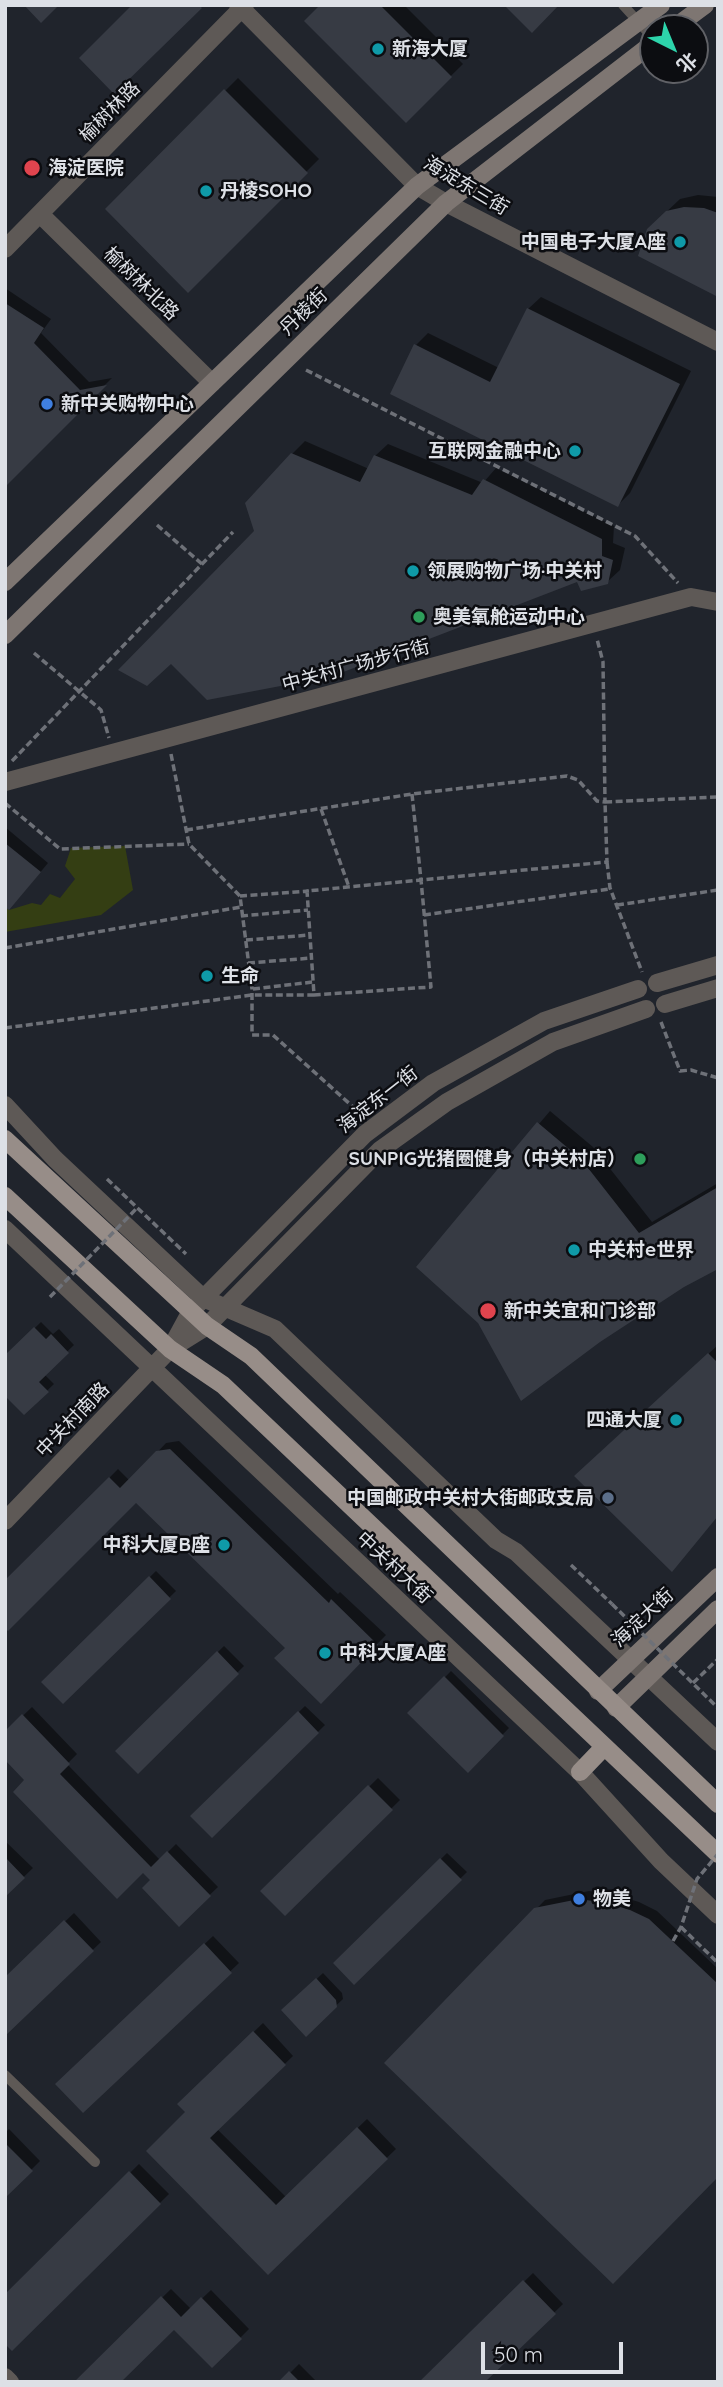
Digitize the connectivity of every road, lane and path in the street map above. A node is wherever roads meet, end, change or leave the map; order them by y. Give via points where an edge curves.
1 (623, 5) edge
2 (661, 5) edge
3 (241, 6) edge
4 (638, 22) junction
5 (639, 52) edge
6 (417, 186) junction
7 (446, 203) junction
8 (40, 214) junction
9 (5, 249) edge
10 (718, 342) edge
11 (306, 370) dead end
12 (212, 383) junction
13 (157, 525) dead end
14 (233, 532) dead end
15 (202, 564) junction
16 (5, 582) edge
17 (691, 597) junction
18 (718, 601) edge
19 (5, 635) edge
20 (34, 653) dead end
21 (603, 662) dead end
22 (79, 692) junction
23 (168, 738) junction
24 (113, 753) junction
25 (5, 768) edge
26 (5, 782) edge
27 (412, 794) junction
28 (718, 797) edge
29 (605, 802) junction
30 (5, 803) edge
31 (321, 809) junction
32 (186, 830) junction
33 (189, 844) junction
34 (421, 880) junction
35 (349, 887) junction
36 (610, 888) dead end
37 (718, 890) edge
38 (311, 891) junction
39 (240, 896) junction
40 (617, 905) dead end
41 (241, 907) junction
42 (308, 910) junction
43 (424, 915) junction
44 (241, 916) junction
45 (310, 935) junction
46 (246, 940) junction
47 (5, 948) edge
48 (312, 958) junction
49 (247, 963) junction
50 (718, 965) edge
51 (313, 982) junction
52 (657, 983) dead end
53 (718, 988) edge
54 (252, 989) junction
55 (638, 989) dead end
56 (252, 995) junction
57 (314, 995) junction
58 (665, 1004) dead end
59 (646, 1009) dead end
60 (5, 1028) edge
61 (5, 1105) edge
62 (375, 1126) junction
63 (5, 1139) edge
64 (107, 1179) dead end
65 (5, 1196) edge
66 (137, 1208) junction
67 (5, 1229) edge
68 (186, 1254) dead end
69 (50, 1297) dead end
70 (197, 1305) junction
71 (225, 1308) junction
72 (207, 1326) junction
73 (170, 1349) junction
74 (152, 1368) junction
75 (5, 1521) edge
76 (572, 1564) dead end
77 (718, 1577) edge
78 (718, 1609) edge
79 (630, 1659) junction
80 (718, 1659) edge
81 (648, 1676) junction
82 (693, 1683) junction
83 (598, 1691) junction
84 (718, 1707) edge
85 (616, 1708) junction
86 (718, 1742) edge
87 (604, 1747) junction
88 (580, 1772) junction
89 (718, 1804) edge
90 (718, 1854) edge
91 (718, 1914) edge
92 (681, 1927) junction
93 (673, 1941) dead end
94 (718, 1962) edge
95 (5, 2076) edge
96 (95, 2162) dead end
97 (5, 2377) edge
98 (10, 2382) edge

1 - 4 lane
2 - 4 main road, 丹棱街
3 - 6 street, 海淀东三街
3 - 8 street, 榆树林路
4 - 6 main road, 丹棱街
5 - 7 main road, 丹棱街
6 - 7 street, 海淀东三街
6 - 12 main road, 丹棱街
7 - 10 street, 海淀东三街
7 - 19 main road, 丹棱街
8 - 9 street, 榆树林路
8 - 12 street, 榆树林北路
11 - 17 path via 635,536
12 - 16 main road, 丹棱街
13 - 15 path
14 - 15 path
15 - 22 path
17 - 18 street, 中关村广场步行街
17 - 23 street, 中关村广场步行街
20 - 22 path
21 - 29 path
22 - 24 path via 101,710
22 - 25 path
23 - 24 street, 中关村广场步行街
23 - 32 path
24 - 26 street, 中关村广场步行街
27 - 29 path via 567,776 578,780 597,801
27 - 31 path
27 - 34 path
28 - 29 path
29 - 34 path via 607,862
30 - 33 path via 60,849
31 - 32 path
31 - 35 path
32 - 33 path
33 - 39 path
34 - 35 path
34 - 43 path
35 - 38 path
36 - 43 path
37 - 40 path
38 - 39 path
38 - 42 path via 307,891
39 - 41 path
41 - 44 path
41 - 47 path
42 - 44 path
42 - 45 path
43 - 57 path via 431,987
44 - 46 path
45 - 46 path
45 - 48 path
46 - 49 path
48 - 49 path
48 - 51 path
49 - 54 path
50 - 52 street
51 - 54 path
51 - 57 path
53 - 58 street
54 - 56 path
55 - 62 street, 海淀东一街 via 544,1021 433,1083
56 - 57 path
56 - 60 path
56 - 62 path via 252,1035 273,1035
59 - 71 street via 553,1042 447,1102 380,1150
61 - 70 street
62 - 70 street, 海淀东一街
63 - 70 main road
64 - 66 path
65 - 73 main road, 中关村大街
66 - 68 path
66 - 69 path, bridge
67 - 74 street, 中关村大街
70 - 71 street
70 - 72 main road
70 - 73 street, 海淀东一街
71 - 72 street
71 - 79 street via 275,1329 496,1540 516,1552
72 - 73 street
72 - 83 main road via 251,1356
73 - 74 street, 中关村南路
73 - 87 main road, 中关村大街 via 223,1385
74 - 75 street, 中关村南路
74 - 88 street, 中关村大街
76 - 82 path, bridge
77 - 79 main road, 海淀大街
78 - 81 main road
79 - 81 street
79 - 83 main road, 海淀大街
80 - 82 path
81 - 85 main road
81 - 86 street
82 - 84 path, bridge
83 - 85 main road
85 - 89 main road
87 - 88 main road
87 - 90 main road, 中关村大街
88 - 91 street, 中关村大街 via 661,1861
90 - 92 path, bridge via 697,1879
92 - 93 path, bridge
92 - 94 path
95 - 96 lane
97 - 98 street

